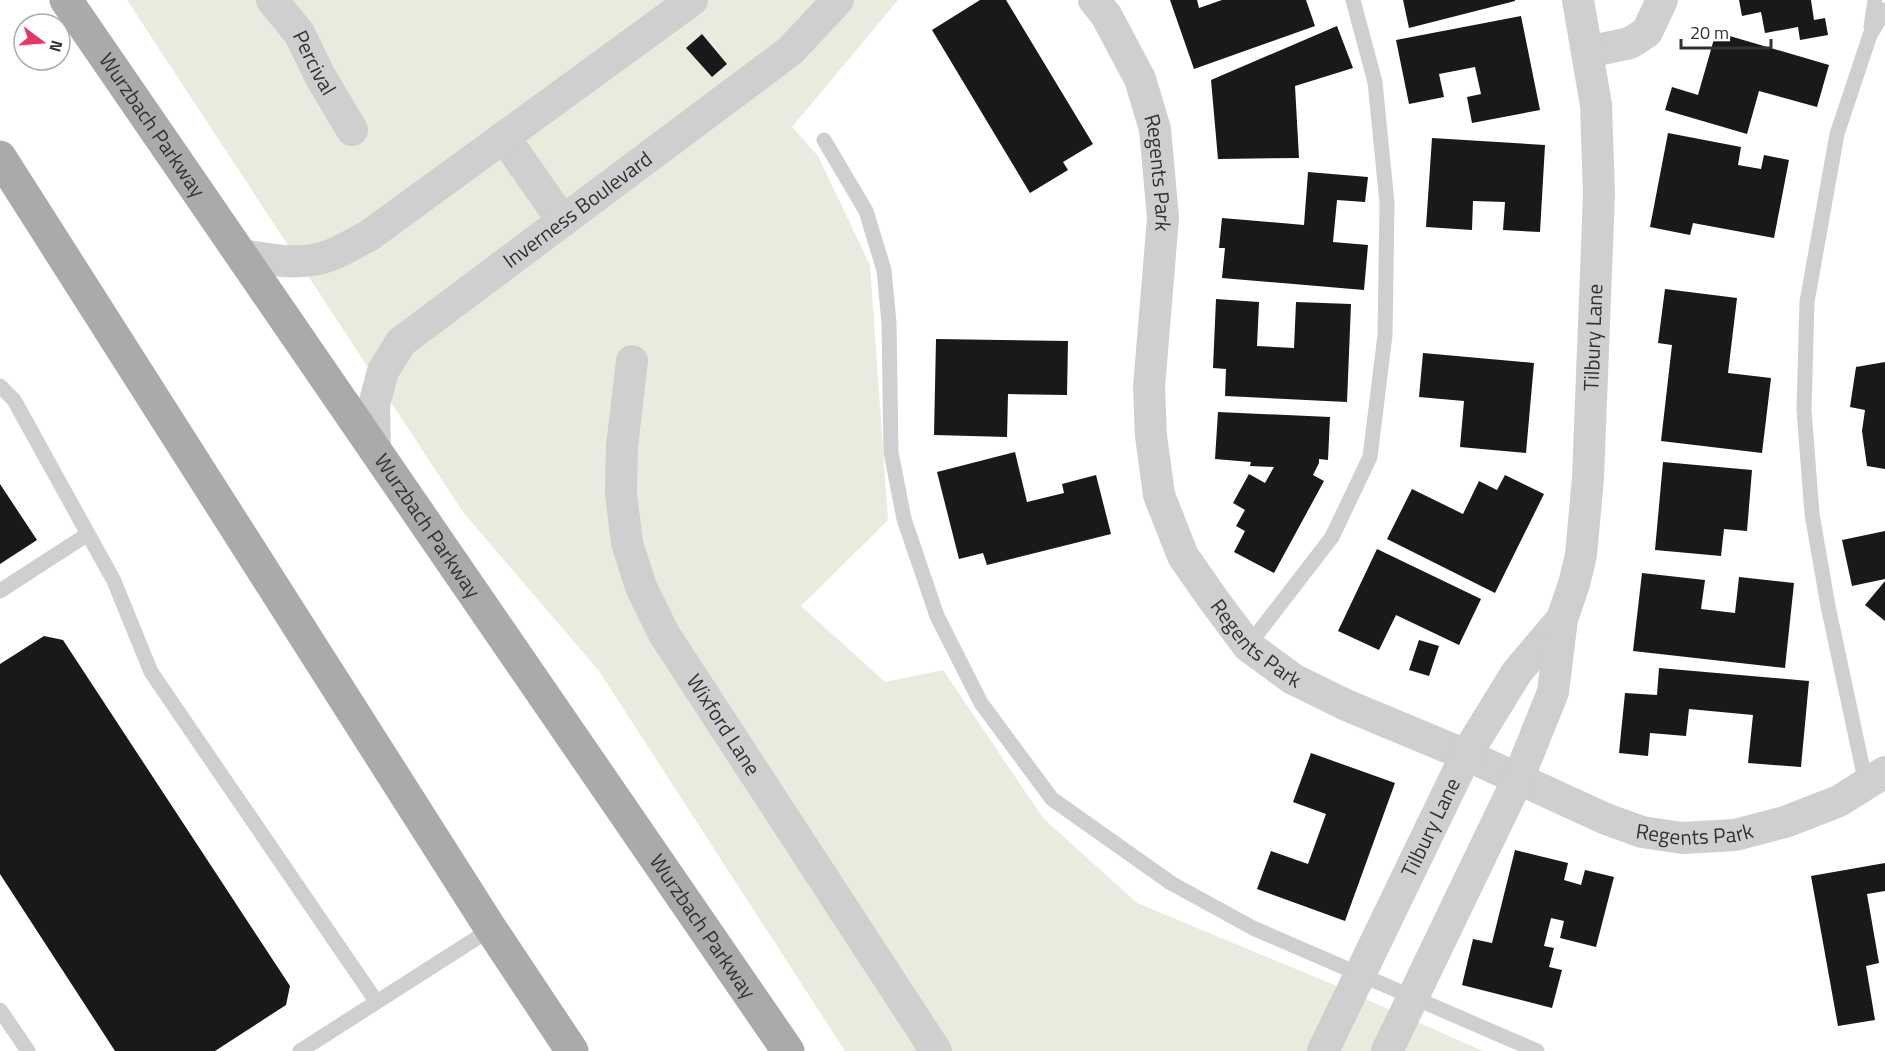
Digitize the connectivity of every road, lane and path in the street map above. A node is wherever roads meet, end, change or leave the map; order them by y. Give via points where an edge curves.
1 (66, 0) edge
2 (272, 0) edge
3 (692, 0) edge
4 (838, 0) edge
5 (1094, 0) edge
6 (1353, 0) edge
7 (1578, 0) edge
8 (1662, 0) edge
9 (1875, 0) edge
10 (1885, 10) edge
11 (1870, 35) junction
12 (1588, 52) junction
13 (352, 130) dead end
14 (504, 137) junction
15 (824, 140) dead end
16 (0, 157) edge
17 (562, 220) junction
18 (241, 255) junction
19 (632, 361) dead end
20 (0, 386) edge
21 (375, 449) junction
22 (88, 534) junction
23 (0, 591) edge
24 (1562, 619) junction
25 (1248, 646) junction
26 (1466, 755) junction
27 (1876, 778) edge
28 (1518, 779) junction
29 (491, 929) junction
30 (1359, 974) junction
31 (1413, 997) junction
32 (376, 1001) junction
33 (0, 1010) edge
34 (28, 1051) edge
35 (300, 1051) edge
36 (572, 1051) edge
37 (788, 1051) edge
38 (936, 1051) edge
39 (1323, 1051) edge
40 (1387, 1051) edge
41 (1538, 1051) edge

1 - 18 main road, Wurzbach Parkway
2 - 13 street, Percival via 299,33
3 - 14 street
4 - 17 street, Inverness Boulevard via 790,51
5 - 25 street, Regents Park via 1140,80 1155,129 1163,218 1149,387 1159,495 1183,556
6 - 25 lane via 1375,82 1386,203 1385,335 1370,457 1332,537
7 - 12 street, Tilbury Lane
8 - 12 street via 1647,32 1630,43
9 - 11 lane
10 - 11 lane
11 - 27 lane via 1837,134 1807,302 1804,410 1812,514 1827,606
12 - 24 street, Tilbury Lane via 1596,105 1599,194 1588,478 1581,555
14 - 17 street
14 - 18 street via 367,237 325,257 290,263
15 - 30 lane via 866,211 884,270 891,452 904,519 937,616 981,703 1052,799 1171,883 1253,928
16 - 29 main road
17 - 21 street, Inverness Boulevard via 400,342 383,371 374,405
18 - 21 main road, Wurzbach Parkway
19 - 38 street, Wixford Lane via 621,494 627,543 641,587 664,634
20 - 22 lane via 14,400
21 - 37 main road, Wurzbach Parkway
22 - 23 lane
22 - 32 lane via 114,581 151,672
24 - 26 street, Tilbury Lane via 1517,672
24 - 28 street, Tilbury Lane via 1553,692
25 - 26 street, Regents Park via 1293,679
26 - 28 street, Regents Park
26 - 30 street, Tilbury Lane
27 - 28 street, Regents Park via 1839,801 1785,822 1735,835 1682,838 1642,832
28 - 31 street, Tilbury Lane
29 - 32 lane
29 - 36 main road
30 - 31 lane
30 - 39 street, Tilbury Lane
31 - 40 street, Tilbury Lane
31 - 41 lane
32 - 35 lane
33 - 34 lane

